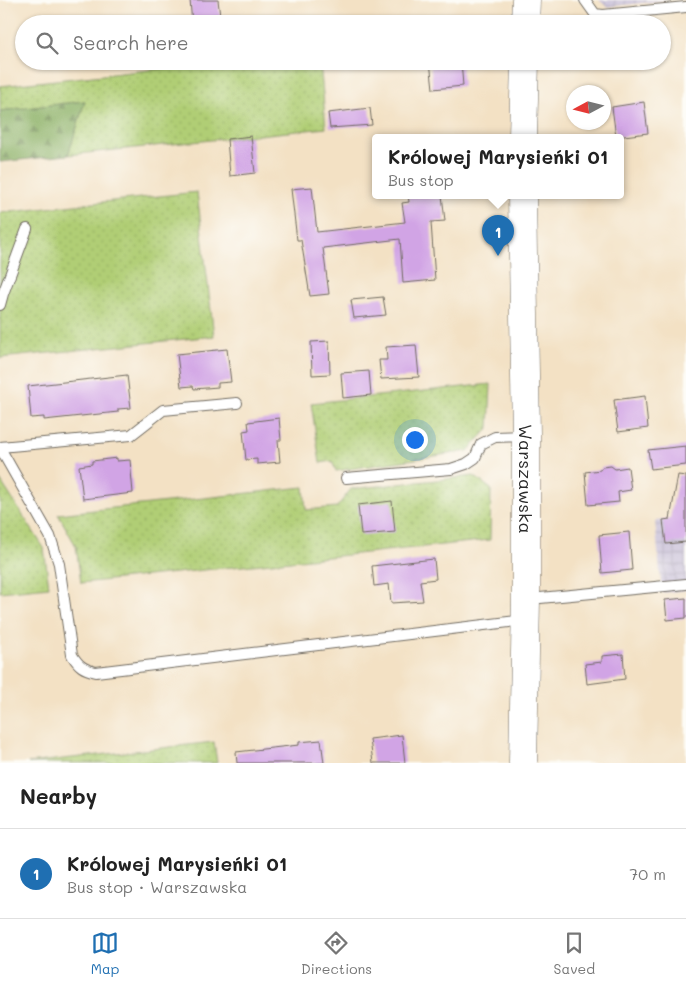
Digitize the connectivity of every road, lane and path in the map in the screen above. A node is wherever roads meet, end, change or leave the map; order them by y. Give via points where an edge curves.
1 (526, 0) edge
2 (585, 0) edge
3 (686, 7) edge
4 (525, 15) edge
5 (524, 70) edge
6 (523, 134) edge
7 (522, 199) edge
8 (27, 229) dead end
9 (0, 305) edge
10 (237, 403) dead end
11 (526, 436) junction
12 (0, 448) edge
13 (346, 478) dead end
14 (686, 584) edge
15 (526, 609) junction
16 (523, 763) edge

1 - 4 main road
2 - 3 lane via 595,14 604,15
5 - 6 main road
7 - 11 main road, Warszawska
8 - 9 lane
10 - 12 lane via 163,410 131,435
11 - 13 lane via 495,437 481,444 475,458 451,469
11 - 15 main road, Warszawska
12 - 15 lane via 50,536 59,564 72,655 83,669 96,672
14 - 15 lane via 540,598
15 - 16 main road, Warszawska

